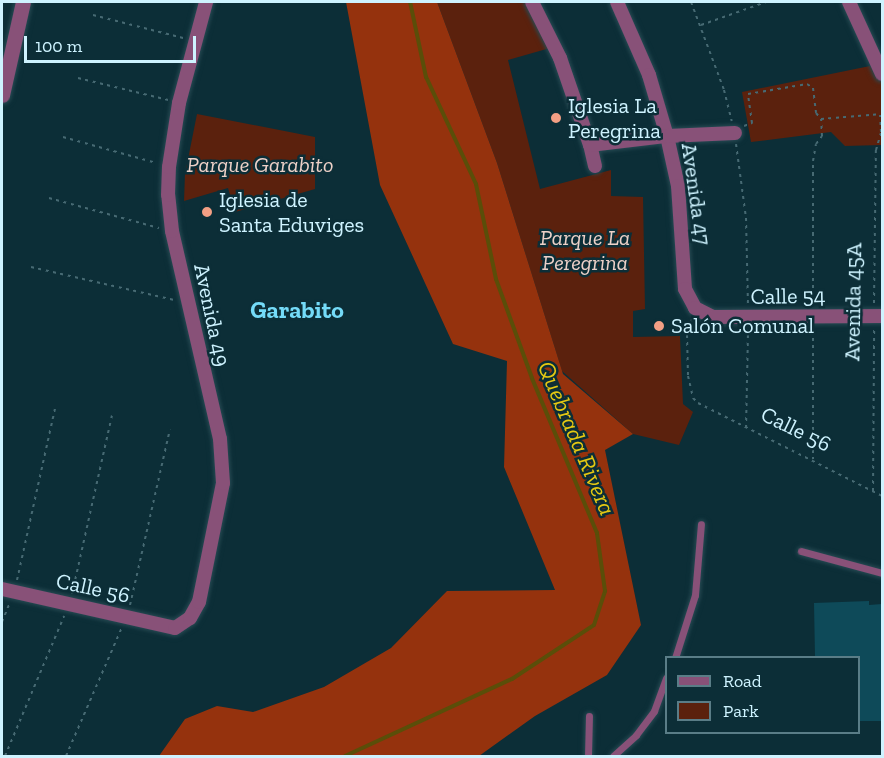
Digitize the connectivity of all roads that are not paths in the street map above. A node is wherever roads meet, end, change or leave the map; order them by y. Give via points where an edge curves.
1 (23, 2) edge
2 (206, 2) edge
3 (532, 2) edge
4 (617, 2) edge
5 (849, 2) edge
6 (881, 66) edge
7 (2, 95) edge
8 (734, 131) road end
9 (667, 136) junction
10 (590, 144) junction
11 (595, 166) dead end
12 (695, 308) joint
13 (878, 316) edge
14 (701, 524) dead end
15 (801, 551) dead end
16 (882, 573) edge
17 (8, 591) edge
18 (175, 628) joint
19 (675, 656) edge
20 (665, 681) edge
21 (590, 716) dead end
22 (588, 756) edge
23 (613, 756) edge

1 - 7 street
2 - 18 street, Avenida 49 via 180,103 169,166 172,231 220,440 223,483 199,602 190,618
3 - 10 street via 560,58
4 - 9 street, Avenida 47 via 649,75
5 - 6 street
8 - 9 street
9 - 10 street
9 - 12 street, Avenida 47 via 678,186 686,289
10 - 11 street
12 - 13 street, Calle 54 via 713,317
14 - 19 lane via 695,595
15 - 16 lane
17 - 18 street, Calle 56
20 - 23 lane via 654,711
21 - 22 lane

